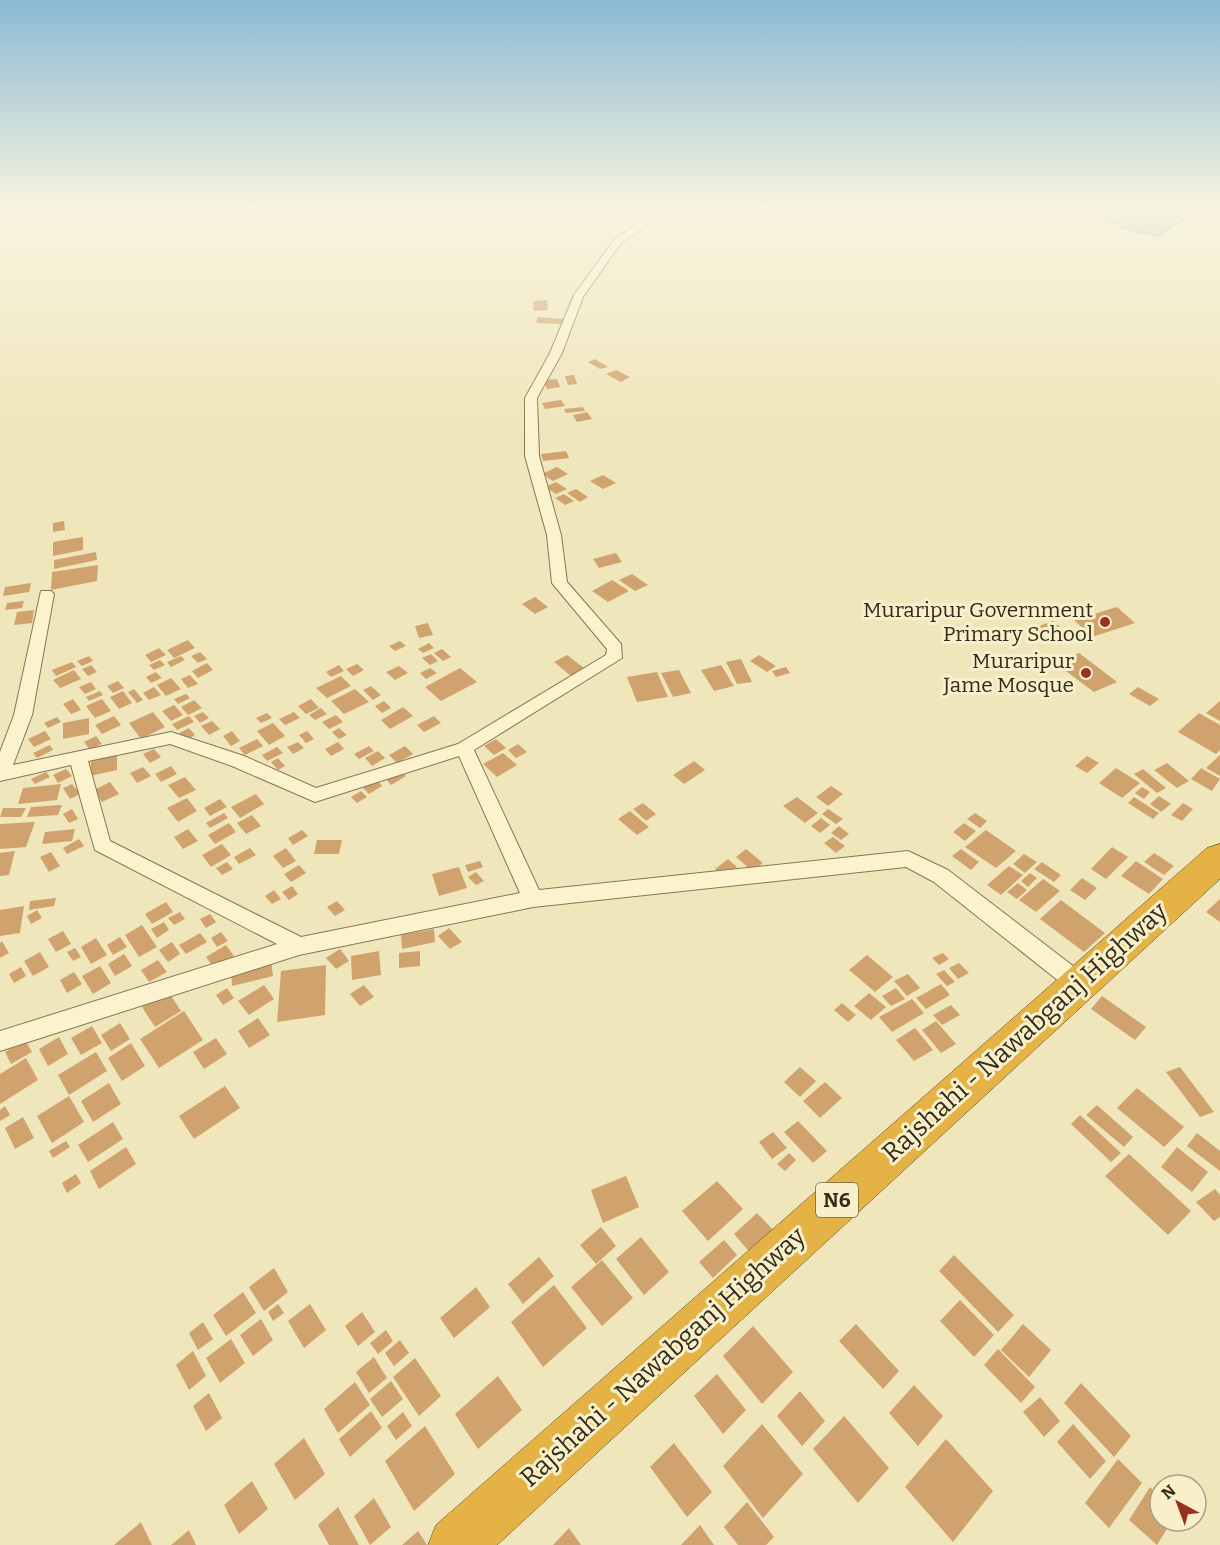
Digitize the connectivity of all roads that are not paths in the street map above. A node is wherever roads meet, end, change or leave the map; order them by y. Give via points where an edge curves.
1 (589, 282) edge
2 (46, 594) dead end
3 (464, 748) junction
4 (78, 757) junction
5 (1, 773) edge
6 (1220, 858) edge
7 (533, 899) junction
8 (299, 946) junction
9 (1078, 983) junction
10 (0, 1041) edge
11 (456, 1545) edge

1 - 3 street via 578,297 556,353 531,398 532,456 554,535 560,583 615,648 614,658
2 - 5 street via 23,715
3 - 4 street via 315,795 238,761 171,738
3 - 7 street
4 - 5 street
4 - 8 street via 102,845
6 - 9 highway, Rajshahi - Nawabganj Highway / N6
7 - 8 street
7 - 9 street via 908,859 941,876
8 - 10 street
9 - 11 highway, Rajshahi - Nawabganj Highway / N6

